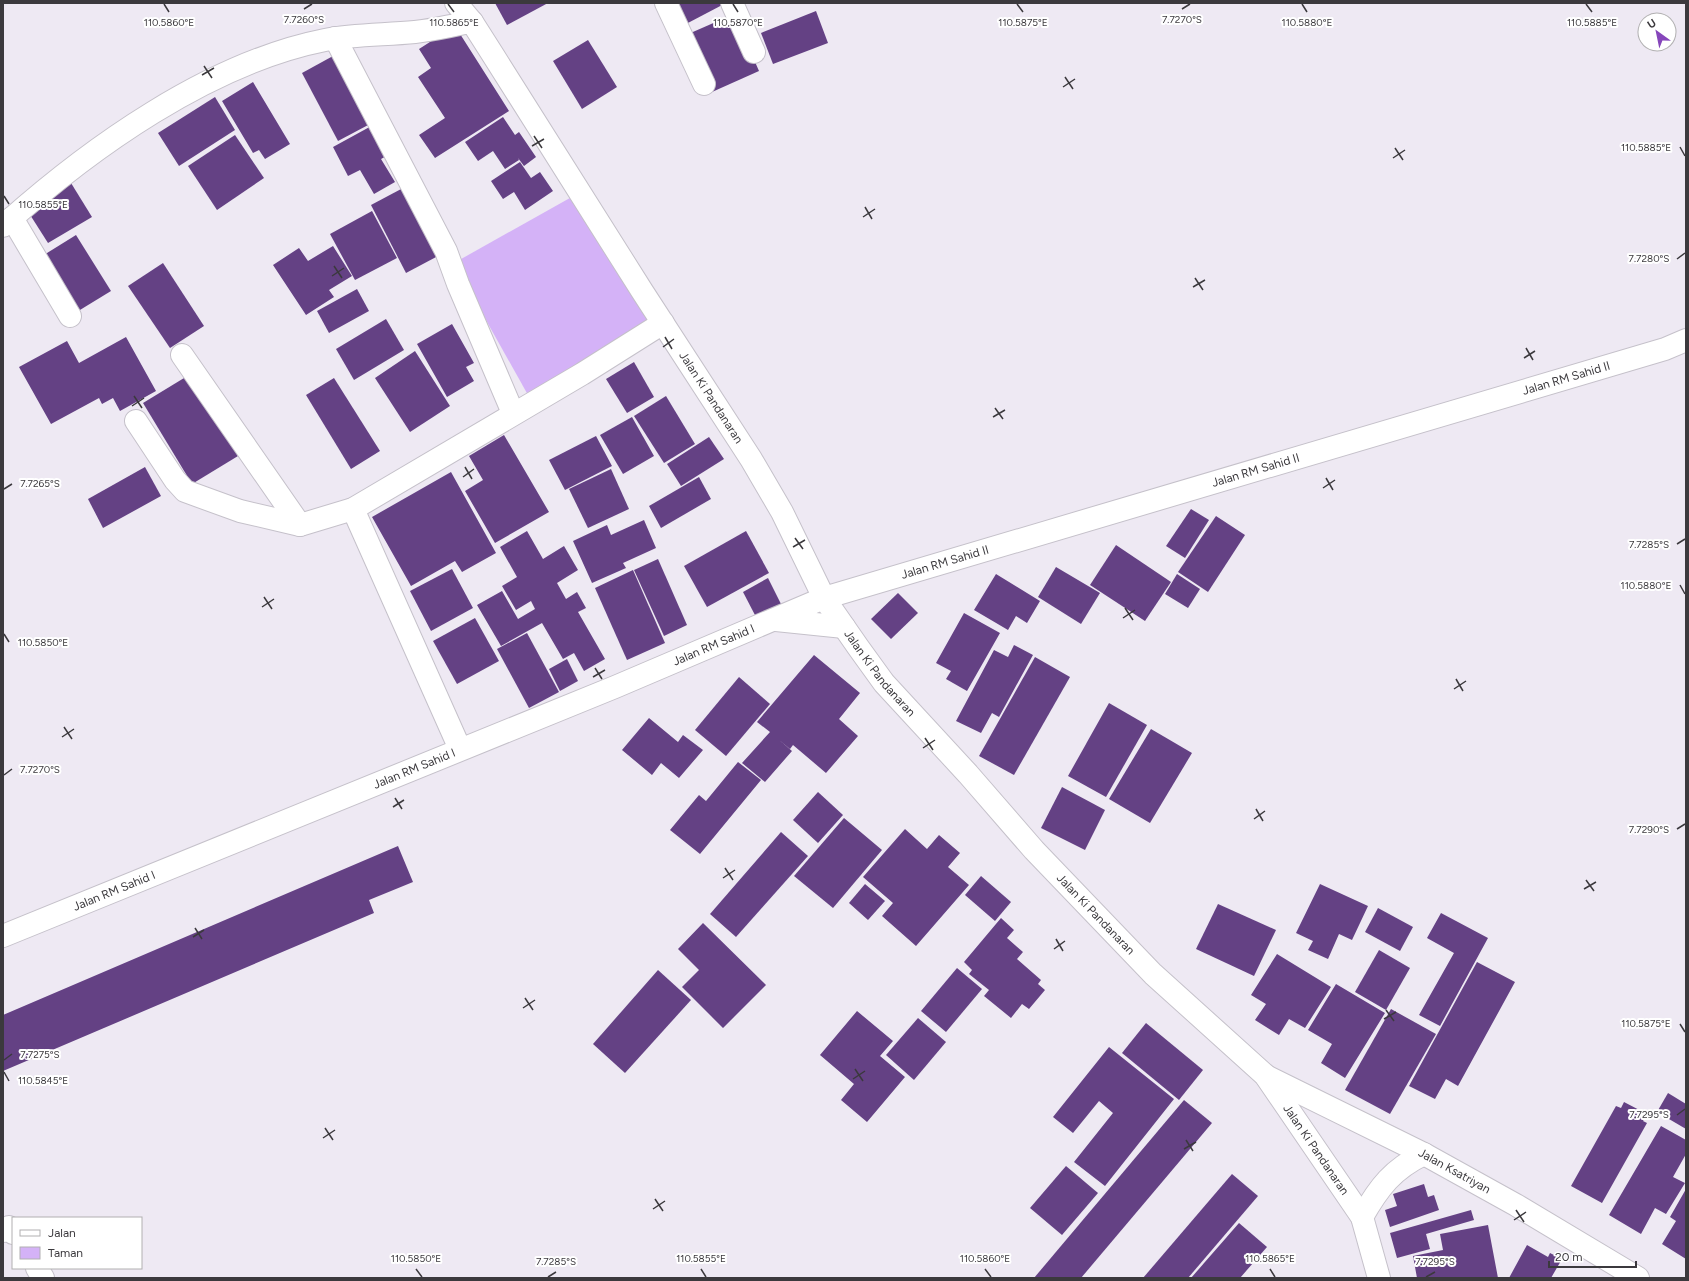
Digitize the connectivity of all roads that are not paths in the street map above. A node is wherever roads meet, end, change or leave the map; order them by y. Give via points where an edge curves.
1 (456, 3) edge
2 (666, 3) edge
3 (732, 3) edge
4 (472, 22) junction
5 (335, 38) junction
6 (754, 52) dead end
7 (704, 84) dead end
8 (7, 222) edge
9 (70, 316) dead end
10 (663, 323) junction
11 (1686, 340) edge
12 (182, 355) dead end
13 (513, 413) junction
14 (136, 421) dead end
15 (353, 509) junction
16 (300, 525) junction
17 (824, 598) junction
18 (773, 620) junction
19 (844, 627) junction
20 (460, 749) junction
21 (3, 936) edge
22 (1265, 1075) junction
23 (1424, 1154) junction
24 (1362, 1217) junction
25 (38, 1269) edge
26 (43, 1278) edge
27 (1379, 1278) edge
28 (1638, 1278) edge

1 - 4 street, Jalan Ki Pandanaran
2 - 7 street
3 - 6 street
4 - 5 street via 415,32
4 - 10 street, Jalan Ki Pandanaran
5 - 8 street via 283,51 239,67 171,101 45,189
5 - 13 street via 446,250
8 - 9 street
10 - 13 street via 582,374
10 - 17 street, Jalan Ki Pandanaran via 751,459 782,512
11 - 17 street, Jalan RM Sahid II via 1658,351
12 - 16 street
13 - 15 street
14 - 16 street via 175,480 186,491 240,511
15 - 16 street
15 - 20 street
17 - 18 street, Jalan RM Sahid I
17 - 19 street, Jalan Ki Pandanaran
18 - 19 street
18 - 20 street, Jalan RM Sahid I
19 - 22 street, Jalan Ki Pandanaran via 884,683 1034,850 1153,974
20 - 21 street, Jalan RM Sahid I
22 - 23 street, Jalan Ksatriyan
22 - 24 street, Jalan Ki Pandanaran
23 - 24 street via 1408,1162 1389,1178 1375,1194
23 - 28 street, Jalan Ksatriyan
24 - 27 street, Jalan Ki Pandanaran
25 - 26 street

